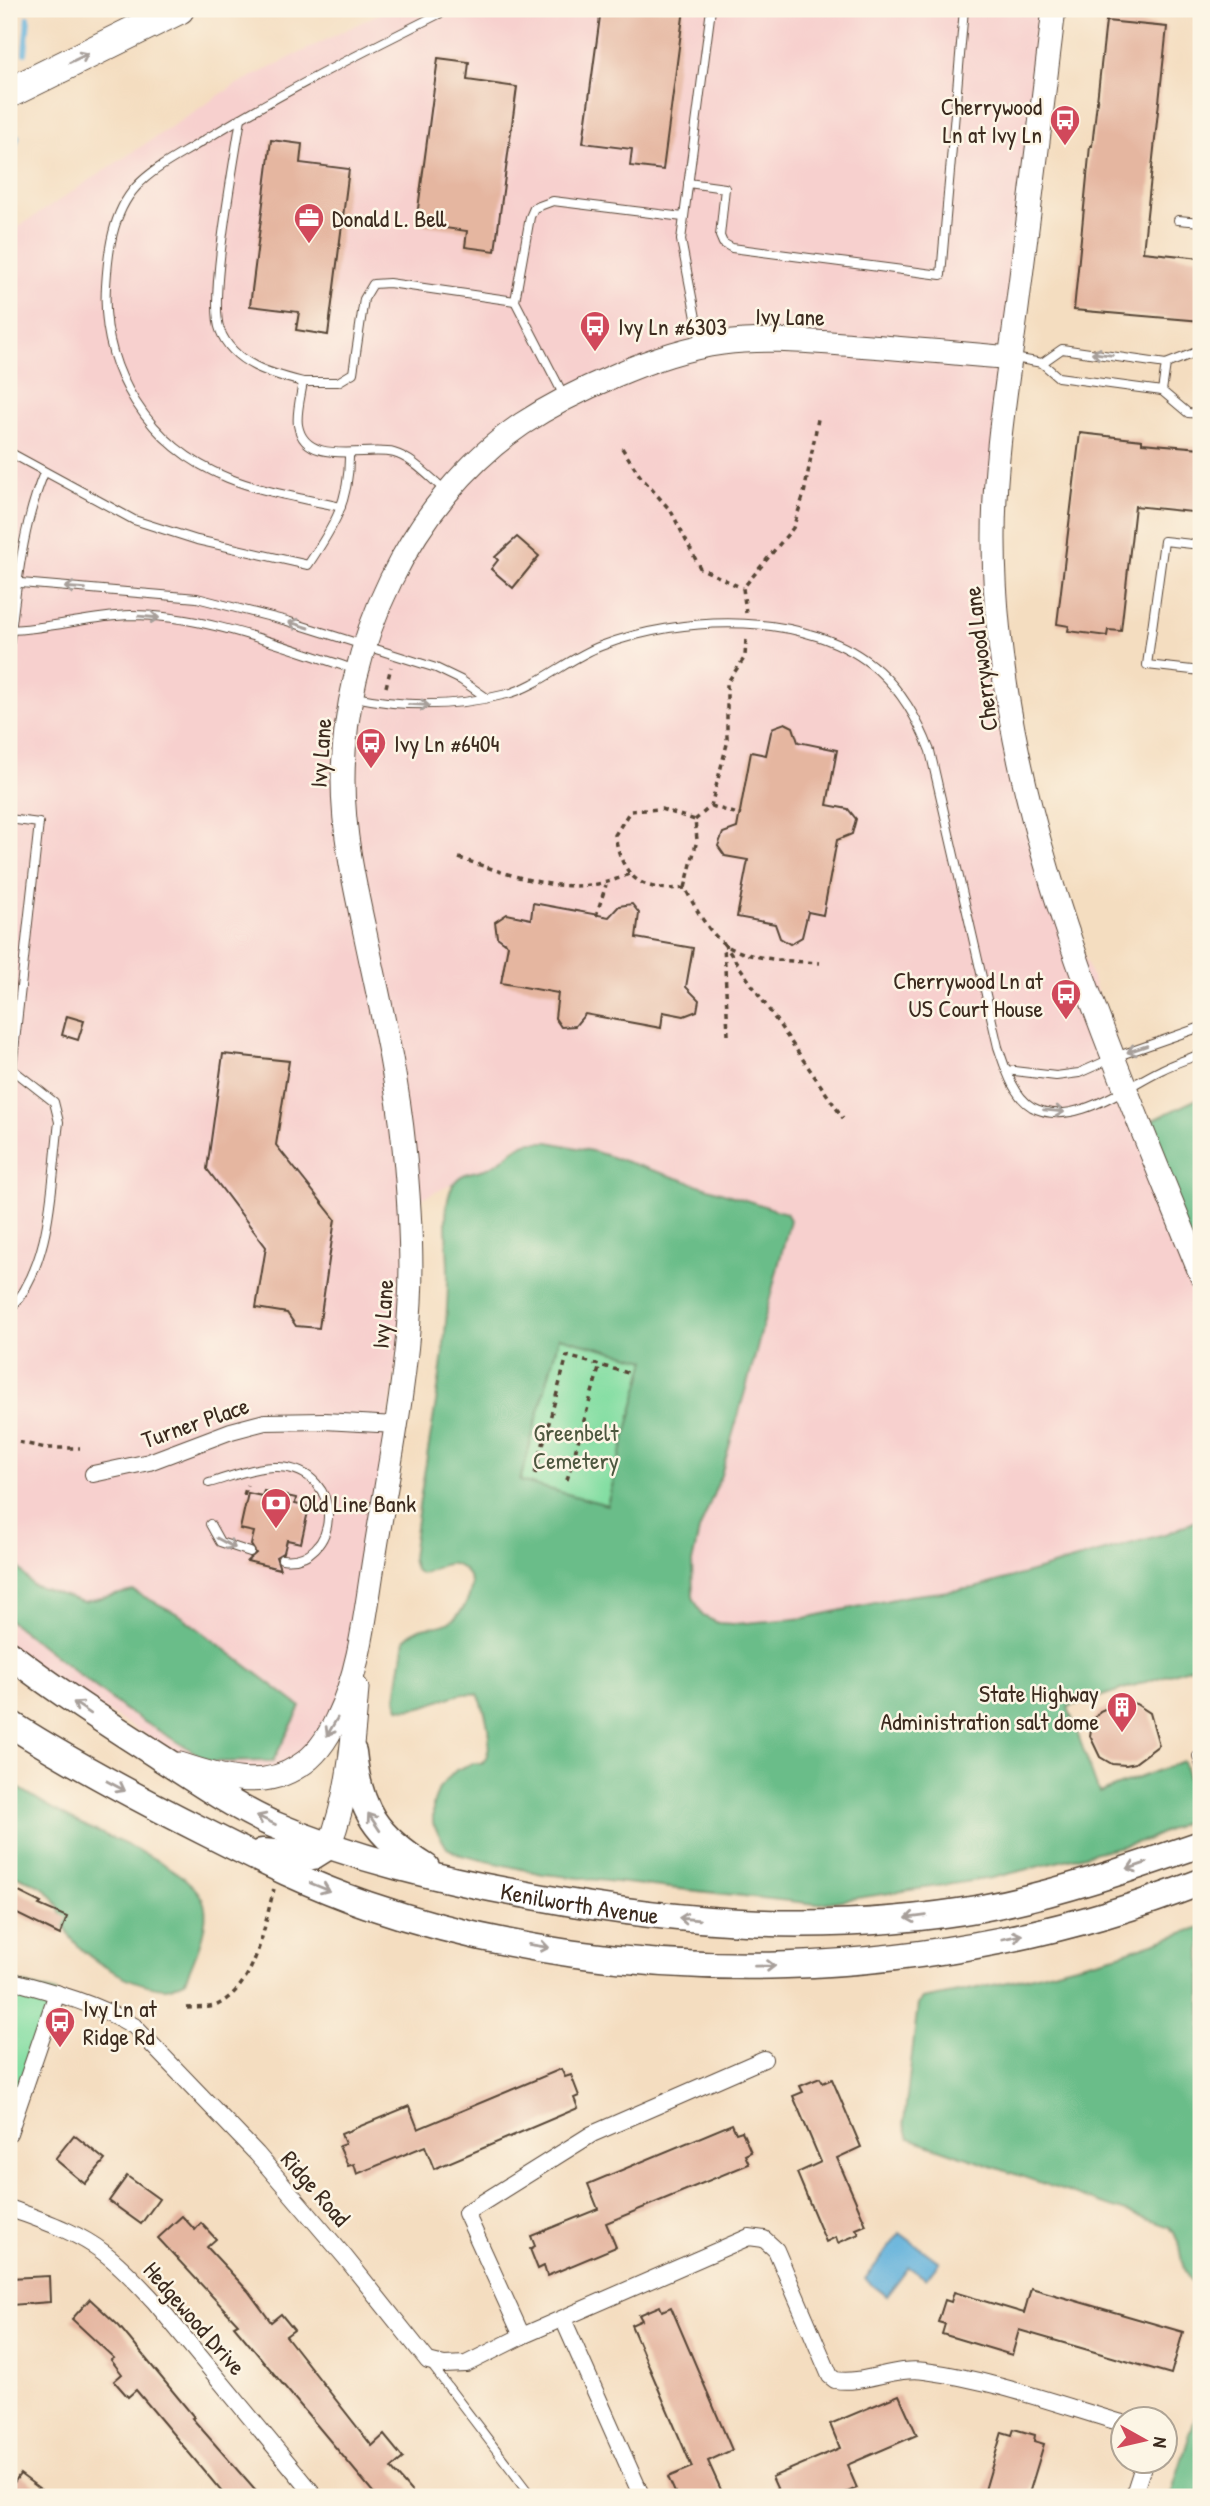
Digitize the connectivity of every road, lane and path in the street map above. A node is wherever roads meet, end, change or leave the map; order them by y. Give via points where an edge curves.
1 (179, 9) edge
2 (449, 9) edge
3 (711, 9) edge
4 (964, 9) edge
5 (1054, 9) edge
6 (12, 92) edge
7 (241, 118) junction
8 (688, 183) junction
9 (683, 217) junction
10 (1178, 220) dead end
11 (1201, 222) edge
12 (515, 301) junction
13 (701, 347) junction
14 (1201, 354) edge
15 (1011, 358) junction
16 (1042, 362) junction
17 (1166, 363) junction
18 (303, 382) junction
19 (1162, 391) junction
20 (566, 400) junction
21 (1201, 414) edge
22 (622, 448) dead end
23 (9, 452) edge
24 (349, 453) junction
25 (44, 473) junction
26 (449, 493) junction
27 (341, 507) junction
28 (1201, 545) edge
29 (13, 583) edge
30 (743, 588) dead end
31 (10, 630) edge
32 (364, 645) junction
33 (9, 647) edge
34 (391, 667) dead end
35 (358, 670) junction
36 (1201, 671) edge
37 (386, 687) dead end
38 (352, 696) junction
39 (487, 698) junction
40 (710, 806) dead end
41 (741, 815) dead end
42 (9, 819) edge
43 (459, 858) dead end
44 (629, 874) junction
45 (606, 885) junction
46 (685, 888) junction
47 (596, 916) dead end
48 (724, 944) junction
49 (820, 963) dead end
50 (1201, 1027) edge
51 (728, 1035) dead end
52 (1201, 1054) edge
53 (1115, 1057) junction
54 (10, 1068) edge
55 (1006, 1070) junction
56 (1127, 1087) junction
57 (843, 1118) dead end
58 (1201, 1275) edge
59 (9, 1311) edge
60 (600, 1365) junction
61 (628, 1373) dead end
62 (396, 1425) junction
63 (9, 1440) edge
64 (80, 1448) dead end
65 (93, 1474) dead end
66 (535, 1474) dead end
67 (567, 1480) dead end
68 (209, 1483) dead end
69 (210, 1524) dead end
70 (250, 1552) dead end
71 (282, 1559) dead end
72 (361, 1639) junction
73 (9, 1654) edge
74 (9, 1723) edge
75 (353, 1752) junction
76 (1197, 1756) dead end
77 (161, 1757) junction
78 (1201, 1769) edge
79 (1201, 1844) edge
80 (329, 1846) junction
81 (236, 1848) junction
82 (279, 1870) junction
83 (445, 1879) junction
84 (1201, 1882) edge
85 (9, 1980) edge
86 (57, 1993) junction
87 (187, 2008) dead end
88 (764, 2059) dead end
89 (9, 2133) edge
90 (9, 2208) edge
91 (563, 2319) junction
92 (522, 2336) junction
93 (428, 2361) junction
94 (1108, 2419) edge
95 (1140, 2474) edge
96 (316, 2497) edge
97 (532, 2497) edge
98 (642, 2497) edge
99 (1133, 2497) edge

6 -> 1 highway
2 - 7 lane
3 - 8 lane
4 - 8 lane via 942,275 732,248 720,236 725,188
5 - 15 street, Cherrywood Lane
7 - 18 lane via 219,275 220,332 258,369
7 - 27 lane via 145,178 127,199 108,260 105,302 112,352 127,392 141,411 155,429 192,459 229,479
8 - 9 lane
9 - 12 lane via 543,202 530,216
9 - 13 lane via 681,240
10 - 11 lane
12 - 18 lane via 373,284 364,299 352,373 338,382
12 - 20 lane
13 - 15 street, Ivy Lane via 787,340
13 - 20 street, Ivy Lane via 633,368
14 - 17 lane
15 - 16 lane
15 - 53 street, Cherrywood Lane via 998,444 994,536 1009,705 1045,862
17 -> 16 lane via 1062,349
16 - 19 lane via 1058,377
17 - 19 lane
18 - 24 lane via 298,426 304,438 322,450
19 - 21 lane via 1188,413
20 - 26 street, Ivy Lane via 521,425
22 - 30 path via 671,511 700,568
23 - 25 lane
24 - 26 lane via 398,454
24 - 27 lane via 347,493
25 - 27 lane via 155,527 307,565
25 - 29 lane via 31,504
26 - 32 street, Ivy Lane via 403,559
28 - 36 lane via 1164,541 1147,665
29 - 31 lane
32 -> 29 lane via 197,598
31 - 33 lane
31 -> 35 lane via 116,616 153,617 264,639
32 - 35 street, Ivy Lane
32 - 39 lane via 436,668
34 - 37 path
35 - 38 street, Ivy Lane
38 -> 39 lane via 425,706
38 - 62 street, Ivy Lane via 344,754 345,821 403,1134 411,1237 407,1346
39 - 55 lane via 524,688 602,645 706,623 769,627 820,638 879,670 920,726 930,751
40 - 41 path
42 - 54 lane via 39,823
43 - 45 path via 546,886
44 - 45 path
44 - 46 path via 664,890
44 - 46 path via 619,859 615,835 629,811 661,809 695,820 697,840
45 - 47 path
46 - 48 path
48 - 49 path via 757,956
48 - 51 path
48 - 57 path
50 -> 53 lane
52 - 56 lane
53 - 55 lane via 1068,1075
53 - 56 street, Cherrywood Lane
54 - 59 lane via 54,1102 59,1122 41,1250 26,1289
55 -> 56 lane via 1017,1092 1031,1106 1046,1111 1078,1111
56 - 58 street, Cherrywood Lane
60 - 61 path
60 - 66 path via 567,1356
60 - 67 path
62 - 65 street, Turner Place via 265,1422 149,1462
62 - 72 street, Ivy Lane
63 - 64 path via 46,1448
68 - 71 lane via 278,1467 305,1473 323,1490 326,1530 311,1552
69 -> 70 lane via 220,1542
72 - 75 street, Ivy Lane
72 -> 77 street, Ivy Lane via 336,1722 317,1751 299,1767 275,1777 246,1780
77 -> 73 main road, Kenilworth Avenue via 51,1687
74 -> 81 main road, Kenilworth Avenue via 68,1760
75 - 80 street, Ivy Lane via 341,1814
83 -> 75 main road via 400,1851 371,1820 355,1777
76 - 78 lane
80 -> 77 main road, Kenilworth Avenue via 229,1802
79 -> 83 main road, Kenilworth Avenue via 1087,1883 982,1908 825,1925 676,1918
80 - 81 main road via 313,1856 298,1857
80 - 83 main road, Kenilworth Avenue
81 - 82 main road, Kenilworth Avenue
82 -> 84 main road, Kenilworth Avenue via 405,1917 497,1938 648,1961 767,1967 872,1959 997,1941 1126,1909
82 - 87 path via 257,1955 240,1984 218,2005
85 - 86 street, Ridge Road
86 - 89 street
86 - 93 street, Ridge Road via 108,2011 162,2051 306,2210
88 - 92 street via 592,2134 466,2213
90 - 96 street, Hedgewood Drive via 75,2235 102,2250 125,2271
91 - 92 street
91 - 94 street via 758,2236 776,2250 835,2380 924,2371
91 - 98 street
92 - 93 street via 466,2364
93 - 97 lane, Ridge Road
95 - 99 street

